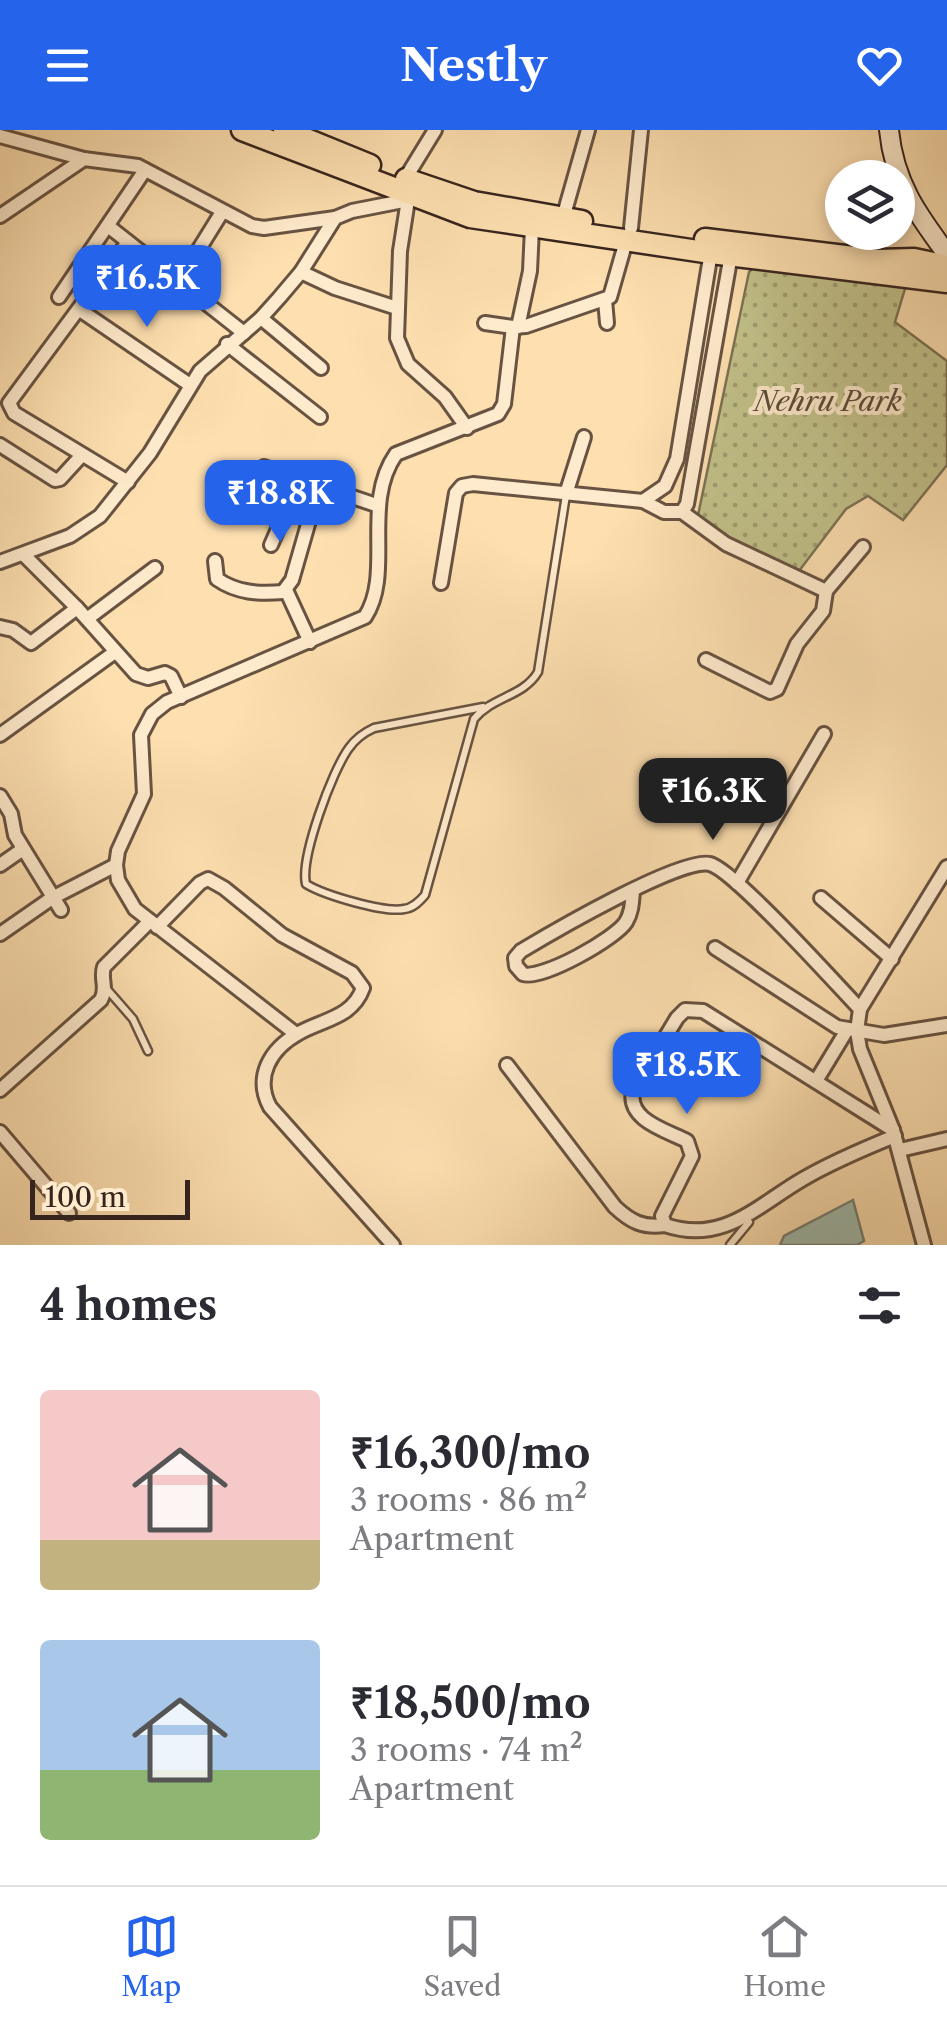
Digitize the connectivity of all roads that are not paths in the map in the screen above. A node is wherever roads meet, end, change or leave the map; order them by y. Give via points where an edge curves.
1 (242, 130) edge
2 (284, 130) edge
3 (435, 130) edge
4 (588, 130) edge
5 (641, 130) edge
6 (889, 130) edge
7 (2, 139) edge
8 (84, 158) junction
9 (145, 170) junction
10 (408, 191) junction
11 (222, 212) junction
12 (0, 216) edge
13 (335, 218) junction
14 (563, 218) junction
15 (108, 226) junction
16 (532, 228) junction
17 (629, 234) junction
18 (128, 242) junction
19 (722, 248) junction
20 (947, 254) edge
21 (947, 266) edge
22 (301, 272) junction
23 (947, 282) edge
24 (178, 283) junction
25 (59, 297) dead end
26 (605, 300) junction
27 (397, 308) junction
28 (80, 310) junction
29 (261, 318) junction
30 (485, 323) dead end
31 (607, 323) dead end
32 (515, 327) junction
33 (244, 333) junction
34 (227, 344) junction
35 (321, 368) dead end
36 (190, 385) junction
37 (320, 417) dead end
38 (467, 428) junction
39 (584, 437) dead end
40 (0, 445) edge
41 (82, 455) junction
42 (264, 467) dead end
43 (300, 479) junction
44 (128, 482) junction
45 (319, 486) junction
46 (566, 494) junction
47 (643, 502) junction
48 (378, 506) junction
49 (682, 512) junction
50 (271, 545) dead end
51 (863, 547) dead end
52 (23, 554) junction
53 (215, 561) dead end
54 (0, 562) edge
55 (155, 568) dead end
56 (441, 582) dead end
57 (286, 590) junction
58 (826, 592) junction
59 (77, 608) junction
60 (88, 619) junction
61 (0, 627) edge
62 (310, 642) junction
63 (115, 652) junction
64 (706, 660) dead end
65 (181, 696) junction
66 (483, 707) junction
67 (824, 734) dead end
68 (0, 735) edge
69 (0, 796) edge
70 (23, 849) junction
71 (0, 865) edge
72 (116, 865) junction
73 (947, 867) edge
74 (737, 882) junction
75 (633, 891) junction
76 (821, 898) dead end
77 (57, 904) junction
78 (153, 924) junction
79 (0, 934) edge
80 (715, 948) dead end
81 (892, 958) junction
82 (105, 987) junction
83 (860, 1010) junction
84 (947, 1026) edge
85 (852, 1030) junction
86 (296, 1034) junction
87 (148, 1050) dead end
88 (507, 1064) dead end
89 (816, 1081) junction
90 (0, 1090) edge
91 (0, 1132) edge
92 (896, 1139) junction
93 (947, 1139) edge
94 (69, 1212) dead end
95 (749, 1222) junction
96 (666, 1225) junction
97 (393, 1245) edge
98 (730, 1245) edge
99 (924, 1245) edge

1 - 10 main road
2 - 10 main road
3 - 10 street
4 - 14 street
5 - 17 street
6 - 20 street via 912,208
7 - 8 street
8 - 9 street
8 - 12 street
9 - 11 street
9 - 15 street
10 - 13 street
10 - 14 main road
10 - 16 main road via 470,217
10 - 27 street
11 - 13 street via 264,228
11 - 24 street
13 - 22 street
14 - 17 main road
15 - 18 street
15 - 25 street
16 - 17 main road
16 - 32 street via 530,271
17 - 19 main road
17 - 26 street
18 - 24 street
18 - 28 street
19 - 21 main road
19 - 23 main road
19 - 47 street via 677,458 665,486
19 - 49 street
22 - 27 street
22 - 29 street
24 - 33 street
26 - 31 street
26 - 32 street
27 - 38 street via 408,364
28 - 36 street
28 - 41 street via 9,403 14,413
29 - 33 street
29 - 35 street
30 - 32 street
32 - 38 street via 504,404 489,420
33 - 34 street
34 - 36 street
34 - 37 street
36 - 44 street
38 - 48 street via 396,454
39 - 46 street
40 - 41 street via 55,480
41 - 44 street
42 - 43 street
43 - 45 street
43 - 50 street
44 - 52 street via 84,530
45 - 48 street
45 - 57 street
46 - 47 street
46 - 56 street via 462,486
46 - 66 lane via 538,672 522,690
47 - 49 street
48 - 62 street via 372,607 358,622
49 - 58 street via 726,544
51 - 58 street
52 - 54 street
52 - 59 street
53 - 57 street via 217,579 226,585 260,593
55 - 60 street
57 - 62 street
58 - 64 street via 823,610 797,644 777,689 770,692
59 - 60 street
59 - 61 street via 31,643
60 - 63 street
62 - 65 street
63 - 65 street via 142,678 170,676
63 - 68 street
65 - 72 street via 144,724 144,794
66 - 66 lane via 466,742 425,896 405,910 391,909 306,884 306,856 338,768 359,736
67 - 74 street
69 - 70 street
70 - 71 street
70 - 77 street
72 - 77 street
72 - 78 street via 124,895
73 - 81 street
74 - 75 street via 701,864
74 - 83 street
75 - 75 street via 521,951 516,966 538,976 612,937 627,920
76 - 81 street
77 - 79 street
78 - 82 street via 104,967
78 - 86 street
78 - 86 street via 208,879 282,935 352,973 363,988 351,1008
80 - 85 street
81 - 83 street
82 - 87 lane via 133,1018
82 - 90 street via 101,1000
83 - 85 street
84 - 85 street via 884,1034
85 - 89 street
85 - 92 street
86 - 97 street via 268,1064 262,1092
88 - 96 street via 615,1207 641,1226
89 - 92 street
89 - 96 street via 703,1011 685,1010 631,1100 640,1116 692,1147 664,1208
91 - 94 street
92 - 93 street
92 - 95 street via 796,1183
92 - 99 street
95 - 96 street via 690,1237
95 - 98 lane

